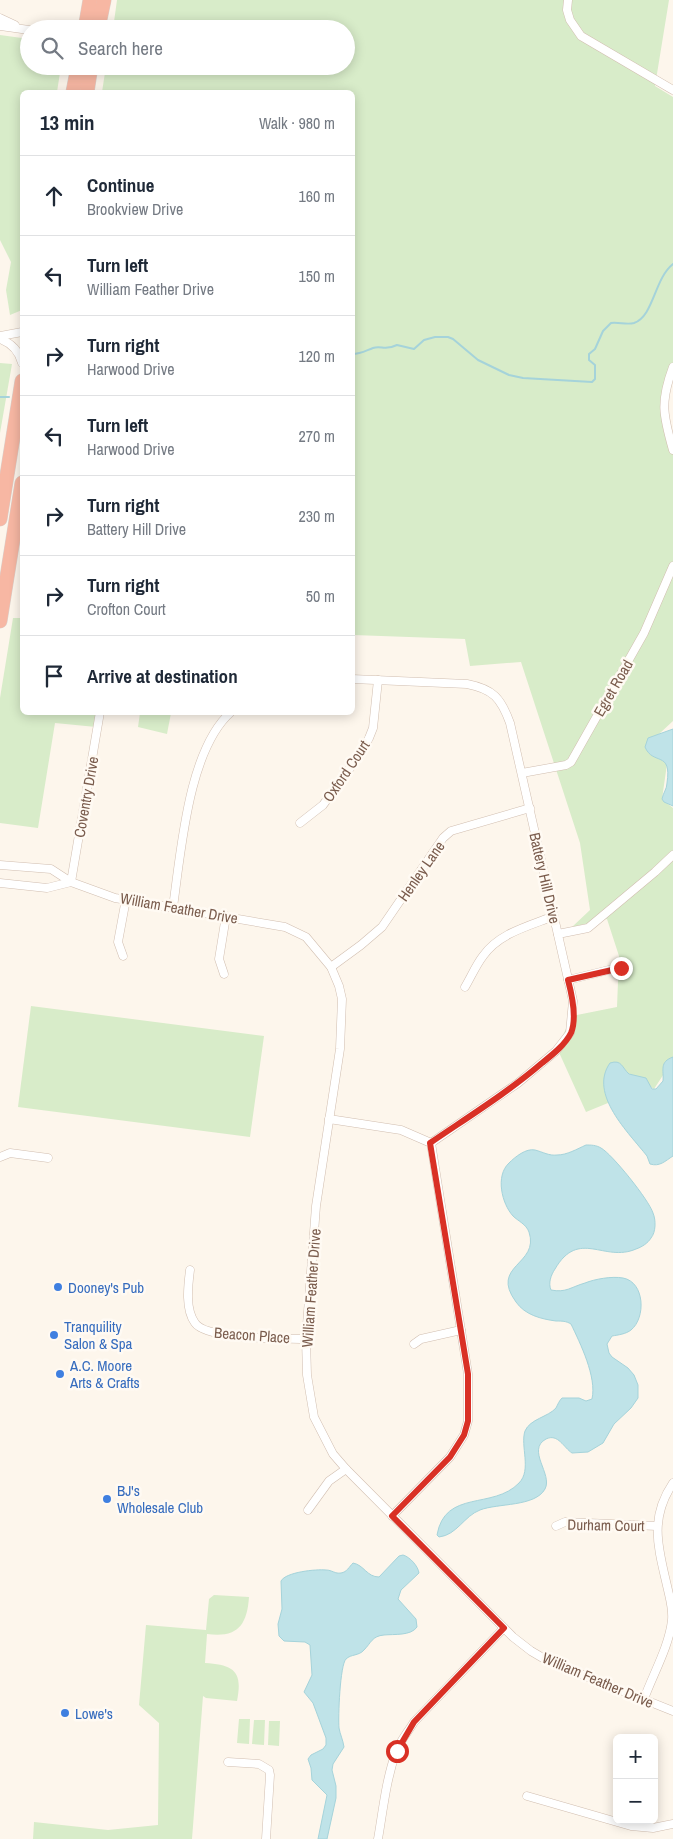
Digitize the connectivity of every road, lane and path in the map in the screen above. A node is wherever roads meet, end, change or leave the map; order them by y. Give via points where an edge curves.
1 (90, 0) edge
2 (104, 0) edge
3 (568, 0) edge
4 (0, 18) edge
5 (87, 20) edge
6 (100, 20) edge
7 (0, 26) edge
8 (20, 27) edge
9 (20, 29) edge
10 (76, 75) edge
11 (90, 75) edge
12 (73, 90) edge
13 (87, 90) edge
14 (673, 90) edge
15 (20, 333) edge
16 (0, 338) edge
17 (20, 355) edge
18 (673, 367) edge
19 (20, 394) edge
20 (673, 450) edge
21 (20, 492) edge
22 (0, 519) edge
23 (5, 557) edge
24 (673, 566) edge
25 (0, 620) edge
26 (355, 679) edge
27 (378, 680) junction
28 (99, 715) edge
29 (228, 715) edge
30 (522, 773) junction
31 (530, 808) junction
32 (300, 823) dead end
33 (673, 855) edge
34 (0, 865) edge
35 (71, 882) junction
36 (0, 884) edge
37 (126, 899) junction
38 (173, 907) junction
39 (226, 916) junction
40 (554, 916) junction
41 (558, 934) junction
42 (123, 956) dead end
43 (625, 966) dead end
44 (331, 967) junction
45 (224, 974) dead end
46 (568, 980) junction
47 (465, 987) dead end
48 (329, 1119) junction
49 (430, 1143) junction
50 (0, 1157) edge
51 (48, 1158) dead end
52 (190, 1270) dead end
53 (461, 1330) junction
54 (306, 1339) junction
55 (414, 1344) dead end
56 (346, 1469) junction
57 (673, 1483) edge
58 (308, 1510) dead end
59 (392, 1516) junction
60 (556, 1526) dead end
61 (657, 1526) junction
62 (672, 1614) edge
63 (504, 1628) junction
64 (644, 1699) junction
65 (673, 1711) edge
66 (228, 1762) dead end
67 (527, 1796) dead end
68 (673, 1824) edge
69 (266, 1839) edge
70 (378, 1839) edge

1 - 5 highway
2 - 6 highway
3 - 14 street via 570,20 582,36
4 - 8 street
7 - 9 street
10 - 12 highway
11 - 13 highway
15 - 16 street
16 - 17 street via 10,343
18 - 20 street via 666,385 664,405
19 - 22 highway
21 - 23 highway
23 - 25 highway
24 - 30 street, Egret Road via 644,633 571,762
26 - 27 street, Battery Hill Drive
27 - 30 street, Battery Hill Drive via 482,687 497,697 505,709
27 - 32 street, Oxford Court via 369,738 324,805
28 - 35 street, Coventry Drive
29 - 38 street via 210,740 200,763 185,823
30 - 31 street, Battery Hill Drive
31 - 40 street, Battery Hill Drive
31 - 44 street, Henley Lane via 451,831 382,927
33 - 41 street via 588,928
34 - 35 street, William Feather Drive via 51,869
35 - 36 street via 47,888
35 - 37 street, William Feather Drive
37 - 38 street, William Feather Drive
37 - 42 street via 118,942
38 - 39 street, William Feather Drive
39 - 44 street, William Feather Drive via 285,927 301,934
39 - 45 street via 219,959
40 - 41 street, Battery Hill Drive
40 - 47 street via 497,941 481,958
41 - 46 street, Battery Hill Drive
43 - 46 street
44 - 48 street, William Feather Drive via 342,999 342,1021
46 - 49 street, Battery Hill Drive via 573,1001 572,1024 570,1033 556,1051 518,1083
48 - 49 street via 401,1130
48 - 54 street, William Feather Drive via 316,1206
49 - 53 street
50 - 51 street via 10,1153
52 - 54 street, Beacon Place via 189,1304 197,1326 222,1334
53 - 55 street via 421,1339
53 - 59 street via 468,1374 468,1421 464,1435 450,1457
54 - 56 street, William Feather Drive via 306,1375 314,1417 333,1454
56 - 58 street via 329,1481
56 - 59 street, William Feather Drive
57 - 61 street via 662,1503
59 - 63 street, William Feather Drive
60 - 61 street, Durham Court via 565,1522
61 - 62 street
62 - 64 street via 665,1646
63 - 64 street, William Feather Drive via 548,1661
63 - 70 street via 414,1722 403,1739 390,1774
64 - 65 street, William Feather Drive
66 - 69 street via 259,1764 269,1770
67 - 68 street via 630,1826 653,1828

